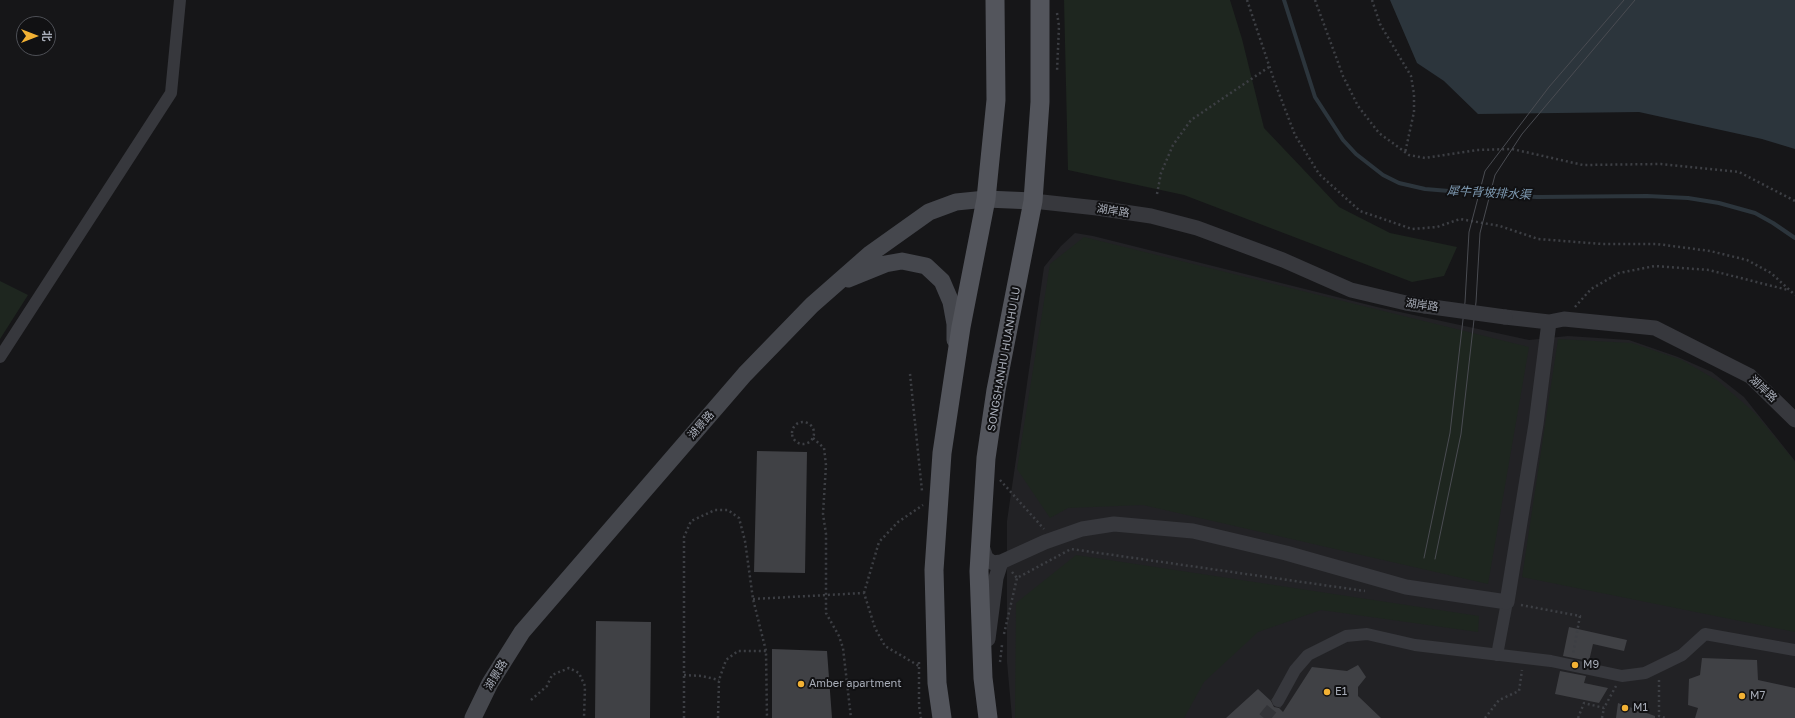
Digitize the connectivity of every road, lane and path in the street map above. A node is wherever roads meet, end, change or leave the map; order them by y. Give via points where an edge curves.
1 (180, 0) edge
2 (995, 0) edge
3 (1040, 0) edge
4 (1247, 0) edge
5 (1315, 0) edge
6 (1372, 0) edge
7 (1269, 66) junction
8 (1405, 153) junction
9 (1157, 194) dead end
10 (986, 199) junction
11 (1033, 201) junction
12 (1795, 201) edge
13 (837, 284) junction
14 (1790, 290) junction
15 (1795, 295) edge
16 (1564, 319) junction
17 (1549, 322) junction
18 (0, 357) edge
19 (955, 366) junction
20 (1795, 420) edge
21 (813, 438) junction
22 (997, 485) dead end
23 (924, 505) dead end
24 (1053, 539) junction
25 (981, 543) junction
26 (1071, 549) junction
27 (1007, 559) junction
28 (1017, 578) junction
29 (1371, 592) dead end
30 (864, 593) junction
31 (825, 595) junction
32 (753, 599) junction
33 (1506, 602) junction
34 (1004, 635) dead end
35 (1002, 642) dead end
36 (766, 650) junction
37 (1795, 650) edge
38 (1497, 655) junction
39 (1524, 659) junction
40 (1000, 665) dead end
41 (1571, 665) junction
42 (919, 666) dead end
43 (1659, 666) junction
44 (684, 675) junction
45 (1622, 676) junction
46 (983, 678) junction
47 (719, 680) junction
48 (531, 700) dead end
49 (1278, 701) tunnel mouth
50 (1604, 708) junction
51 (473, 718) edge
52 (584, 718) edge
53 (684, 718) edge
54 (718, 718) edge
55 (766, 718) edge
56 (851, 718) edge
57 (942, 718) edge
58 (988, 718) edge
59 (1485, 718) edge
60 (1578, 718) edge
61 (1602, 718) edge
62 (1666, 718) edge

1 - 18 street via 171,93
2 - 10 main road via 996,100
3 - 11 main road, SONGSHANHU HUANHU LU via 1040,102
4 - 7 path
5 - 8 path via 1343,76 1358,106 1379,133
6 - 8 path via 1380,24 1411,76 1414,112
7 - 9 path via 1191,120 1173,145
7 - 14 path via 1295,135 1307,158 1319,174 1360,211 1412,229 1437,227 1460,219 1500,226 1538,239 1602,244 1657,244 1710,251 1748,260 1771,273
8 - 12 path via 1424,158 1477,150 1512,149 1583,165 1661,164 1739,172
10 - 11 main road, 湖景路
10 - 13 main road, 湖景路 via 956,202 928,212 870,254
10 - 19 main road
11 - 17 street, 湖岸路, bridge via 1136,214 1197,228 1282,260 1351,290 1406,304
11 - 25 main road, SONGSHANHU HUANHU LU via 996,390 986,458
13 - 19 main road via 885,264 902,262 926,266 942,280 951,302 955,324
13 - 51 main road, 湖景路 via 812,305 744,374 522,632 490,683
14 - 15 path
14 - 16 path via 1709,270 1656,266 1619,273 1591,289
16 - 17 street, 湖岸路
16 - 20 street, 湖岸路 via 1655,328 1750,376
17 - 33 street via 1536,424
19 - 57 main road via 942,453 934,570 937,683
21 - 21 path via 814,430 810,424 803,422 793,428 792,435 795,441 806,443
21 - 31 path via 824,448 825,459
22 - 24 path via 998,478
23 - 30 path via 898,522 879,542
24 - 26 path
24 - 27 street
24 - 33 street via 1082,529 1114,524 1193,531 1286,553 1406,587
25 - 27 street via 986,558 993,563
25 - 46 main road, SONGSHANHU HUANHU LU via 979,571
26 - 28 path
26 - 29 path
27 - 28 path
27 - 46 street via 996,578
28 - 34 path
30 - 31 path
30 - 42 path via 875,628 885,646
31 - 32 path
31 - 56 path via 826,613 843,648
32 - 36 path
32 - 44 path via 745,541 738,518 728,510 715,510 691,521 684,537
33 - 38 street
33 - 41 path via 1580,616
35 - 40 path
36 - 47 path via 738,651 726,660
36 - 55 path
37 - 43 street via 1705,634 1682,655
38 - 39 street
38 - 49 street via 1415,645 1367,634 1346,636 1308,656 1295,670
39 - 41 street
39 - 59 path via 1519,691 1499,700
41 - 45 street
43 - 45 street via 1644,673
43 - 62 path via 1659,716
44 - 47 path
44 - 53 path
45 - 50 path
46 - 58 main road, SONGSHANHU HUANHU LU
47 - 54 path
48 - 52 path via 547,686 552,675 569,668 579,673 585,686
50 - 60 path via 1584,703
50 - 61 path

